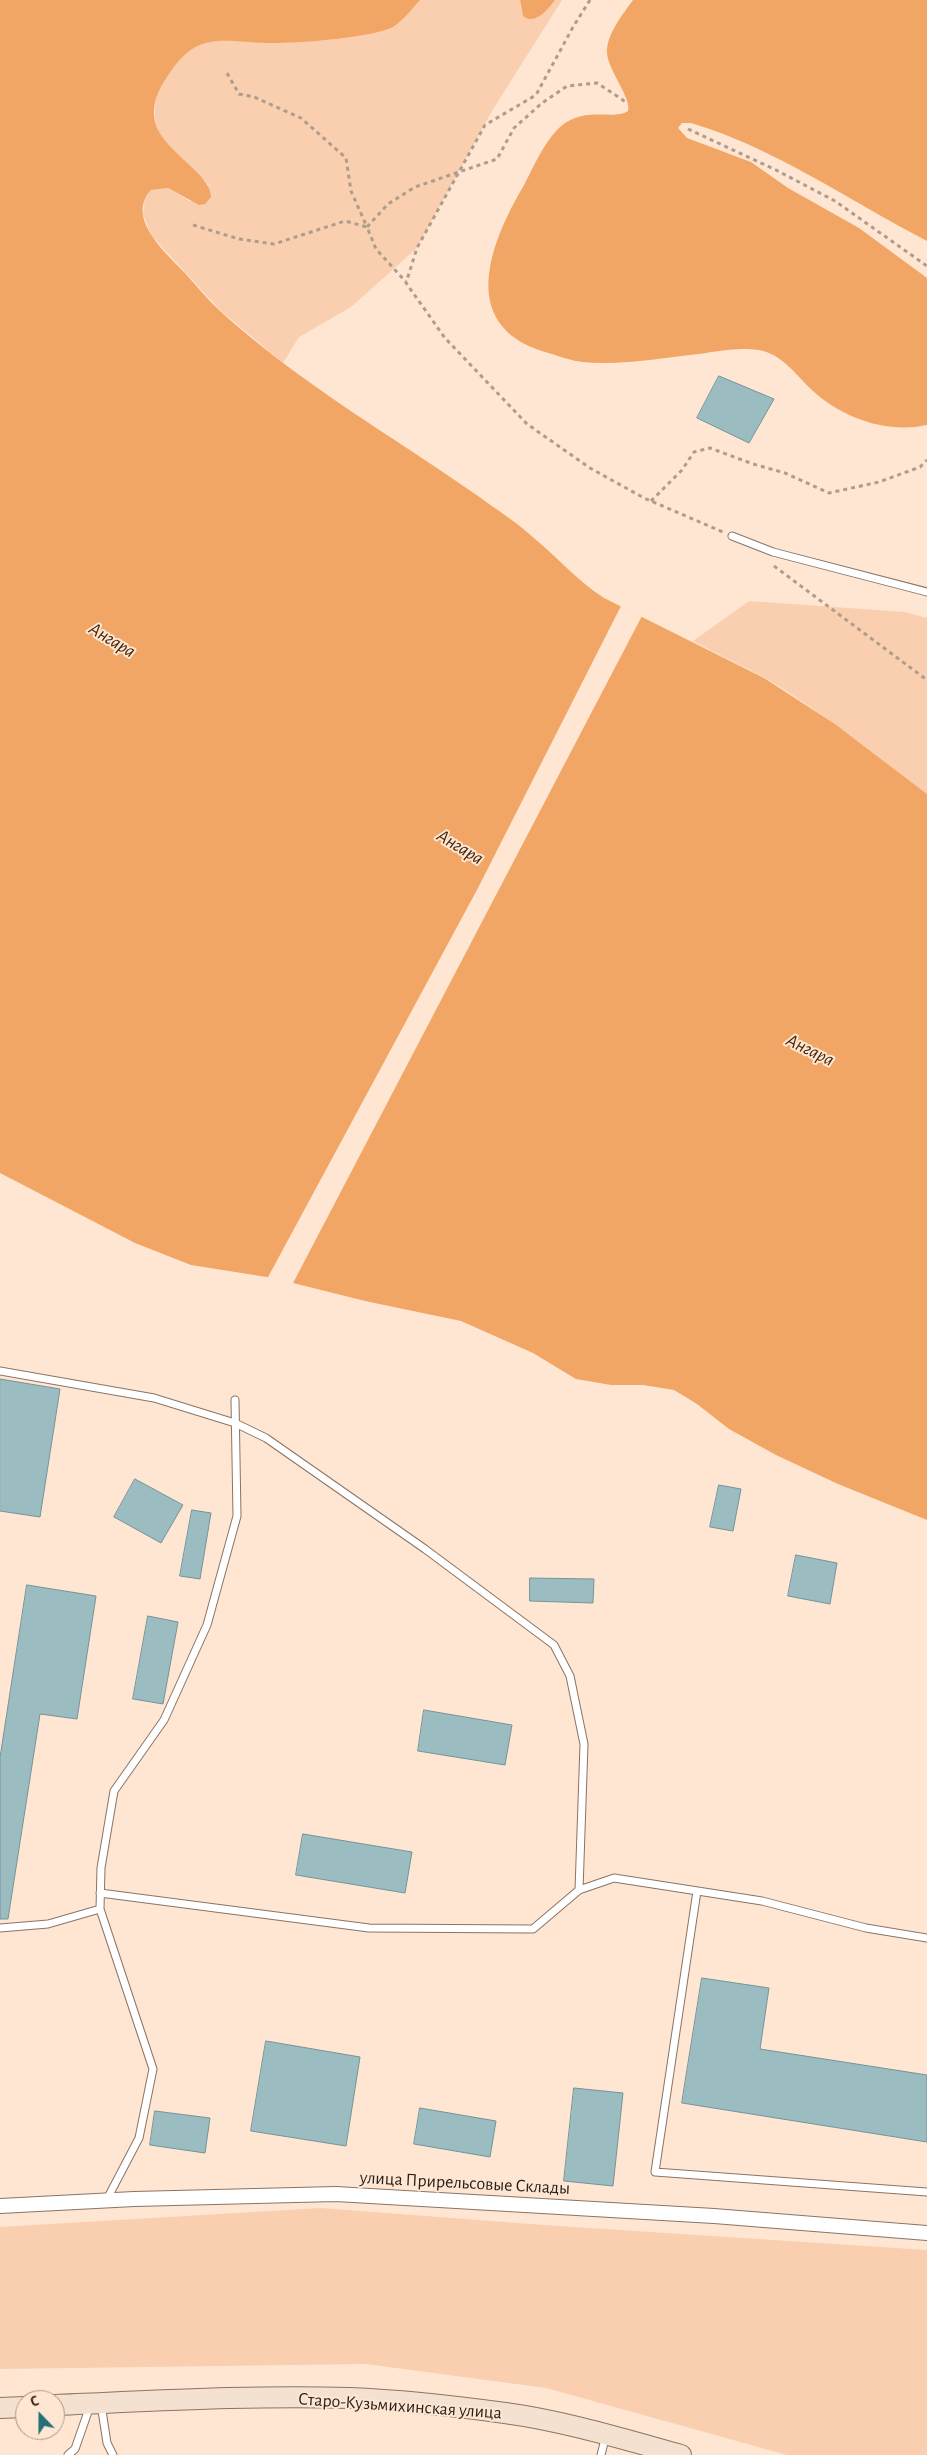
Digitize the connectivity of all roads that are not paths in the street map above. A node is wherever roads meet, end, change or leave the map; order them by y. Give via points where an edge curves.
1 (732, 536) road end
2 (927, 592) edge
3 (0, 1371) edge
4 (235, 1400) dead end
5 (235, 1423) junction
6 (579, 1890) junction
7 (697, 1892) junction
8 (100, 1893) junction
9 (100, 1909) junction
10 (0, 1928) edge
11 (927, 1938) edge
12 (927, 2192) edge
13 (106, 2200) junction
14 (0, 2206) edge
15 (927, 2233) edge
16 (96, 2403) junction
17 (65, 2405) edge
18 (15, 2407) edge
19 (0, 2408) edge
20 (606, 2435) junction
21 (68, 2455) edge
22 (113, 2455) edge
23 (601, 2455) edge
24 (681, 2455) edge

1 - 2 lane via 773,552
3 - 5 lane via 154,1398
4 - 5 lane
5 - 6 lane via 282,1450 425,1549 554,1645 570,1676 584,1744
5 - 8 lane via 237,1516 207,1625 164,1720 114,1791
6 - 7 lane via 614,1878
6 - 8 lane via 533,1929 369,1928
7 - 11 lane via 762,1902 866,1928
7 - 12 lane via 654,2172
8 - 9 lane
9 - 10 lane via 48,1924
9 - 13 lane via 153,2069 139,2138
13 - 14 street, улица Прирельсовые Склады
13 - 15 street, улица Прирельсовые Склады via 336,2194 714,2216
16 - 17 main road, Старо-Кузьмихинская улица
16 - 20 main road, Старо-Кузьмихинская улица via 352,2398 507,2413
16 - 21 lane via 75,2449
16 - 22 lane
18 - 19 main road
20 - 23 lane
20 - 24 main road, Старо-Кузьмихинская улица

